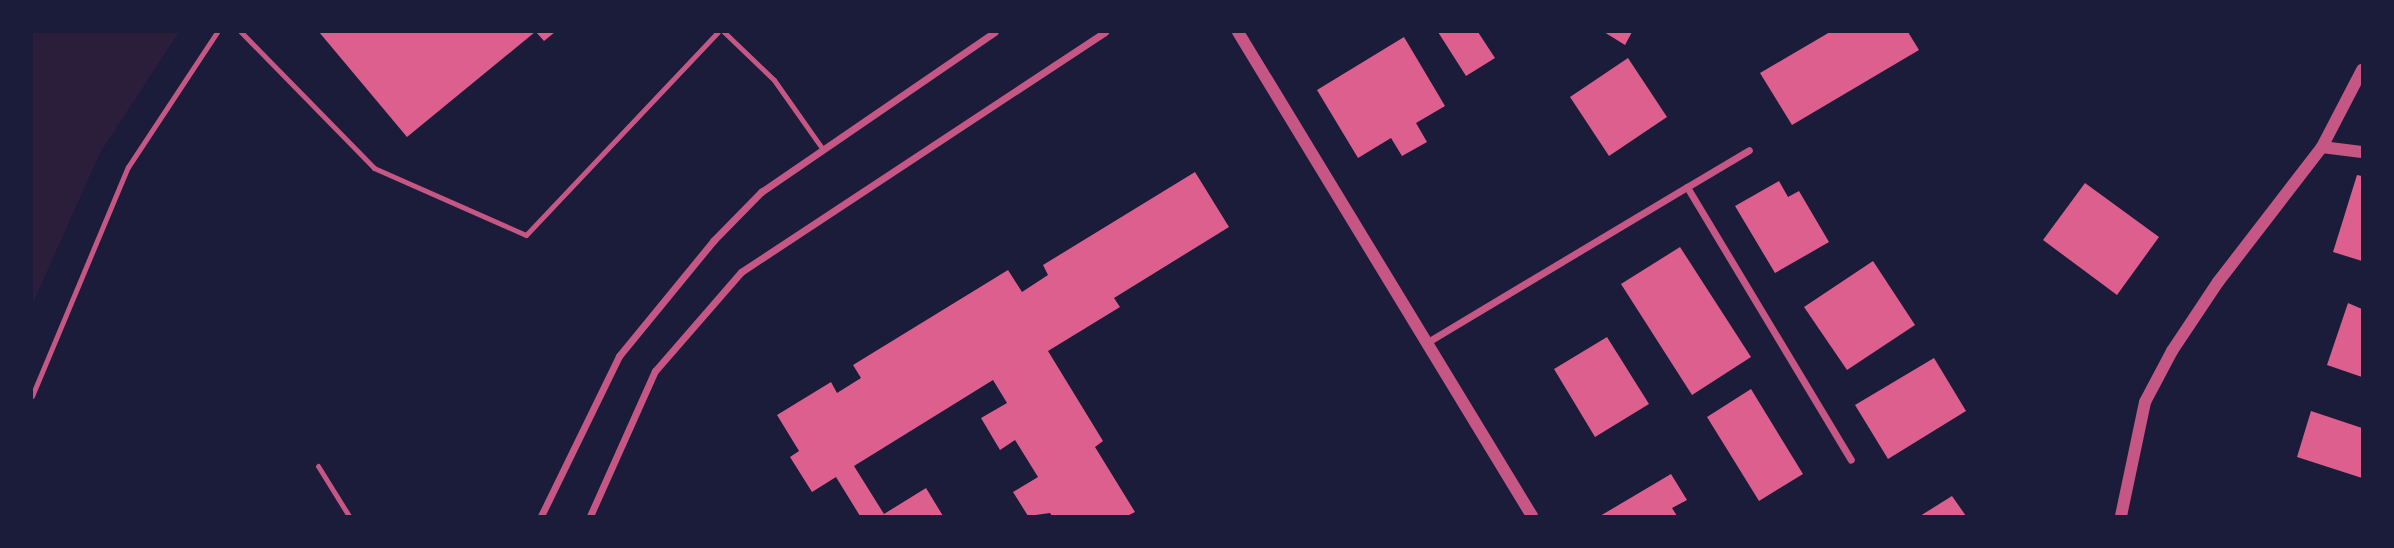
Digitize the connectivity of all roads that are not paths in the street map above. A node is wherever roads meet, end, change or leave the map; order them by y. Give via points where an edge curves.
1 (217, 32) edge
2 (241, 32) edge
3 (718, 32) edge
4 (723, 32) edge
5 (995, 32) edge
6 (1105, 32) edge
7 (1238, 32) edge
8 (2362, 70) edge
9 (2322, 147) junction
10 (822, 148) junction
11 (1749, 150) dead end
12 (2362, 152) edge
13 (1687, 187) junction
14 (1426, 343) junction
15 (32, 396) edge
16 (1851, 460) dead end
17 (318, 466) dead end
18 (349, 516) edge
19 (541, 516) edge
20 (590, 516) edge
21 (1532, 516) edge
22 (2121, 516) edge

1 - 15 lane via 128,167
2 - 3 lane via 374,168 526,235
4 - 10 lane via 774,80
5 - 10 street
6 - 20 street via 741,272 655,371
7 - 14 street
8 - 9 street
9 - 12 street
9 - 22 street via 2218,282 2172,351 2145,402
10 - 19 street via 761,192 713,241 619,356
11 - 13 street
13 - 14 street
13 - 16 street
14 - 21 street
17 - 18 lane

